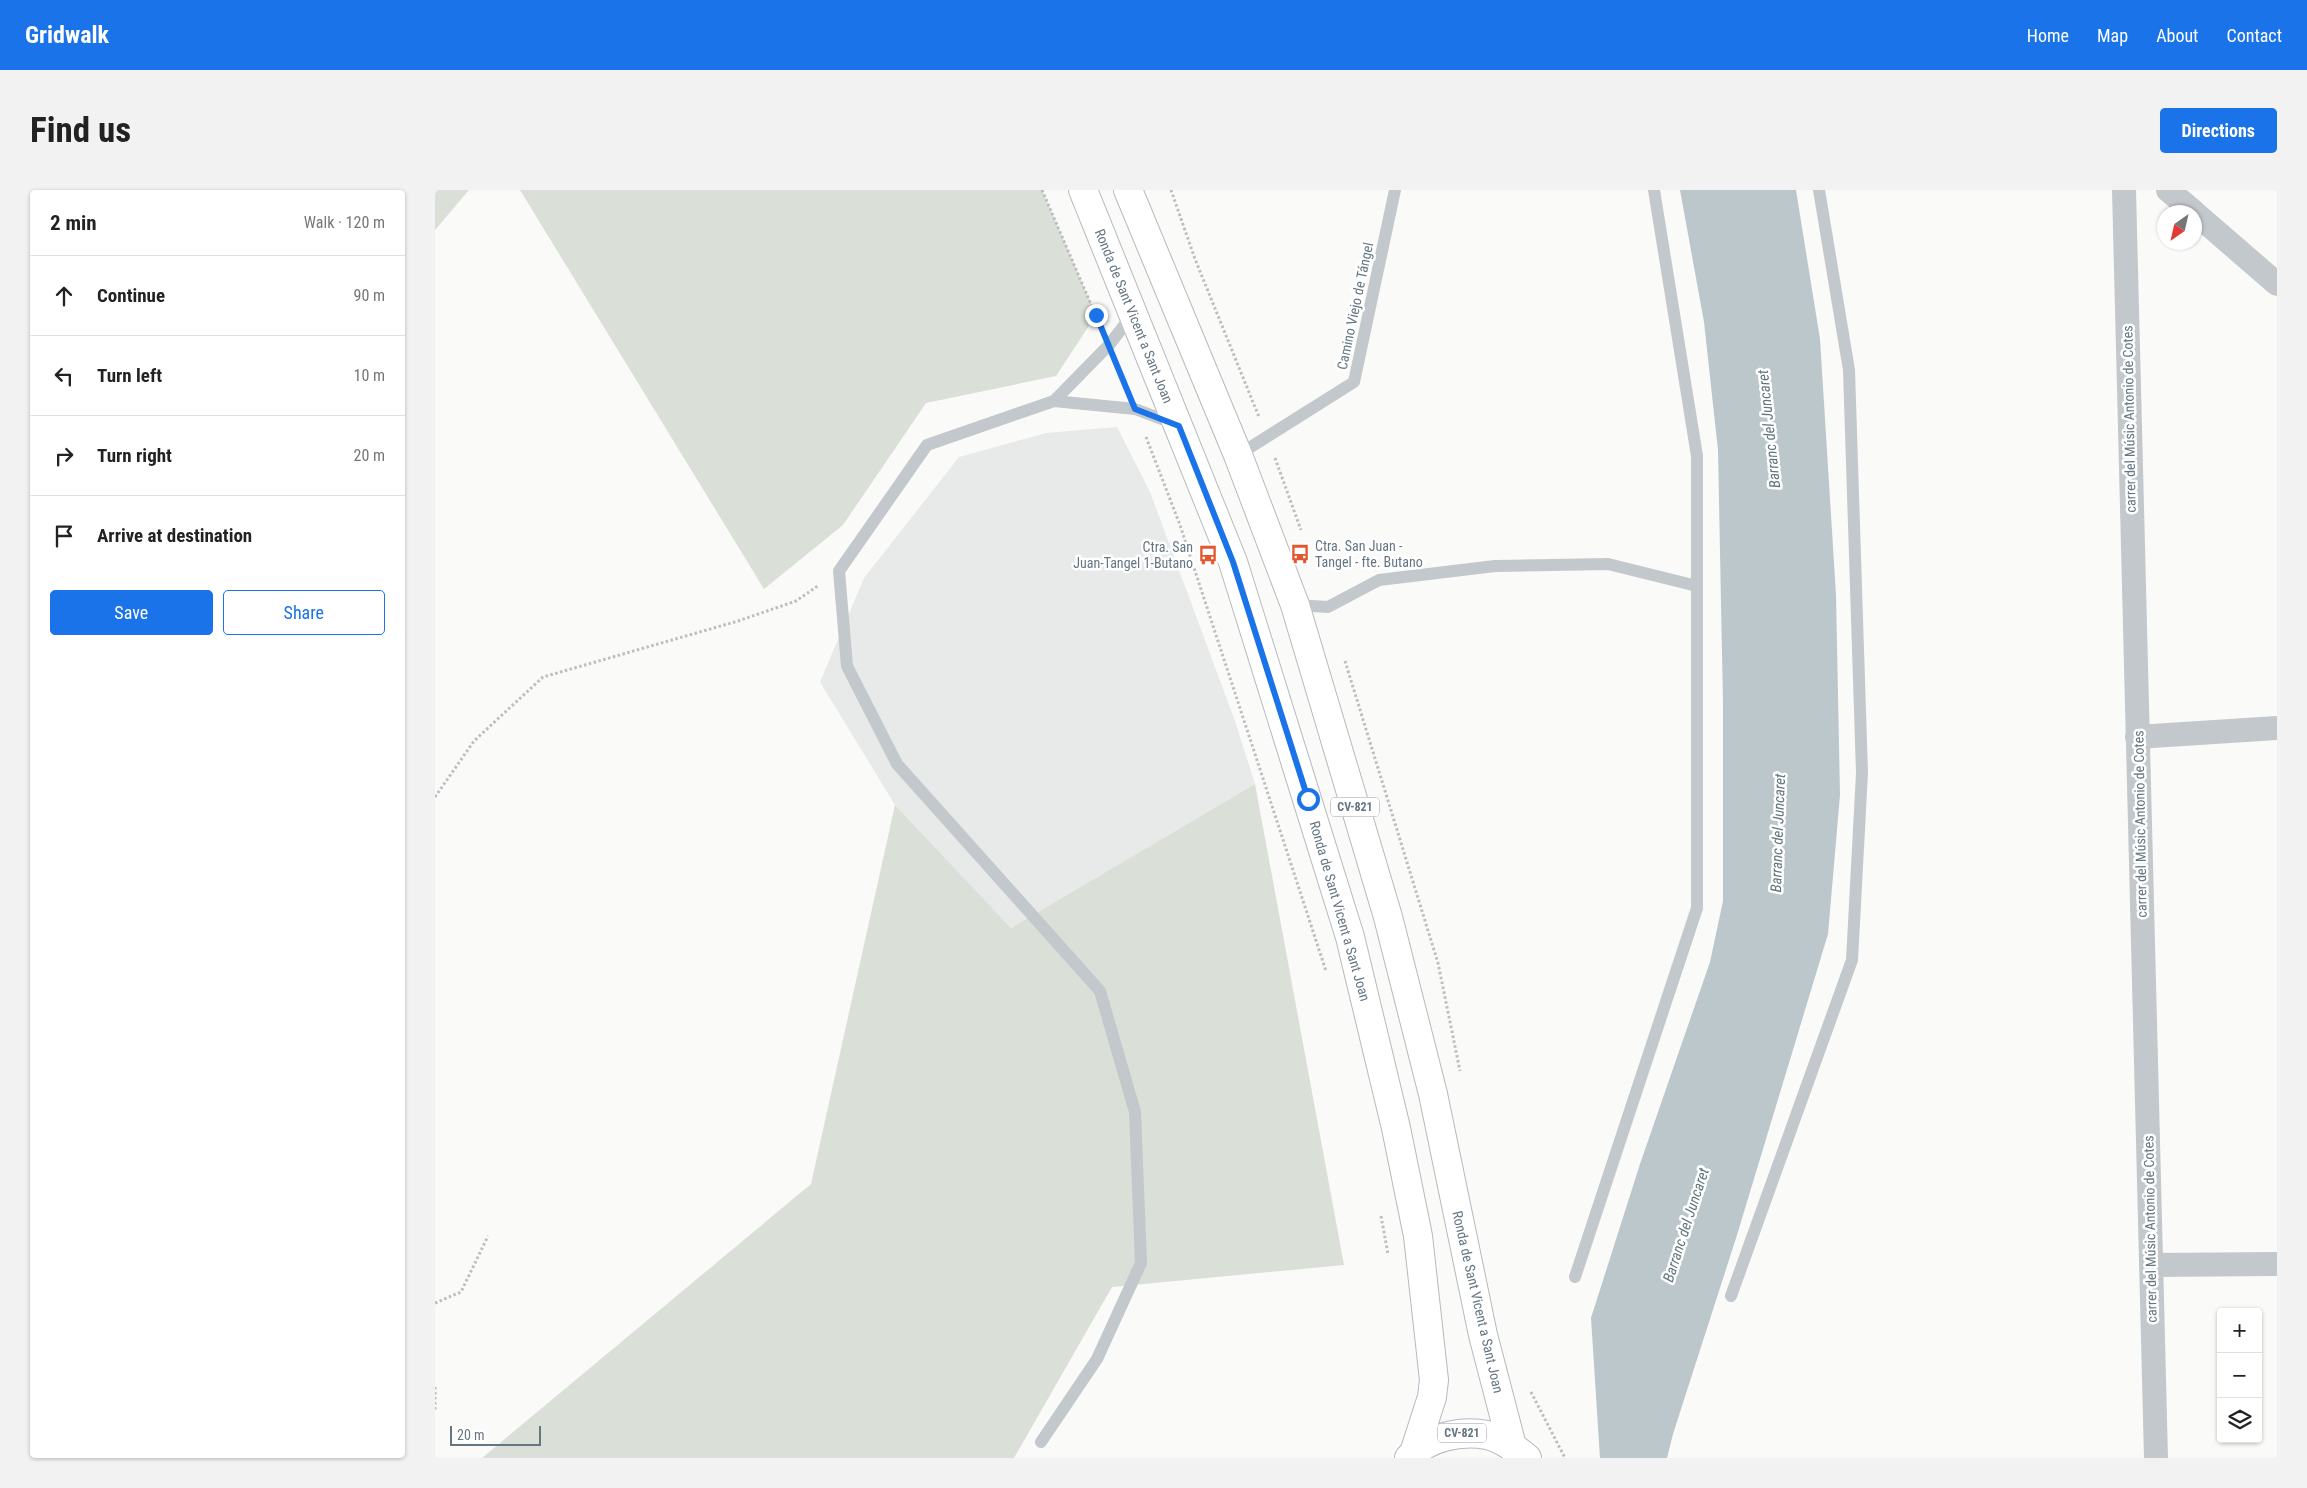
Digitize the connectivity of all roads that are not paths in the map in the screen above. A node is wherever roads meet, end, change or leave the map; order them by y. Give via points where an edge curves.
1 (1083, 190) edge
2 (1128, 190) edge
3 (1395, 190) edge
4 (1654, 190) edge
5 (1819, 190) edge
6 (2124, 190) edge
7 (2168, 190) edge
8 (2185, 205) edge
9 (2202, 220) edge
10 (2277, 284) edge
11 (1133, 314) junction
12 (1055, 401) junction
13 (1179, 426) junction
14 (1238, 455) junction
15 (1697, 586) junction
16 (1295, 605) junction
17 (2277, 728) edge
18 (2137, 737) junction
19 (2277, 1264) edge
20 (2151, 1265) junction
21 (1575, 1277) dead end
22 (1731, 1296) dead end
23 (1041, 1442) dead end
24 (1520, 1452) edge
25 (1411, 1455) edge
26 (2155, 1458) edge

1 - 11 main road, Ronda de Sant Vicent a Sant Joan / CV-821
2 - 14 main road, Ronda de Sant Vicent a Sant Joan / CV-821
3 - 14 lane, Camino Viejo de Tángel via 1354,382
4 - 15 lane via 1697,456
5 - 22 lane via 1849,370 1862,773 1852,960
6 - 18 street, carrer del Músic Antonio de Cotes
7 - 8 street
9 - 10 street
11 - 12 lane via 1109,345
11 - 13 main road, Ronda de Sant Vicent a Sant Joan / CV-821
12 - 13 lane via 1135,409
12 - 23 lane via 927,445 839,571 847,666 897,764 1100,991 1135,1112 1141,1263 1097,1359
13 - 25 main road, Ronda de Sant Vicent a Sant Joan / CV-821 via 1233,562 1311,808 1350,937 1396,1128 1418,1236 1434,1380 1432,1396
14 - 16 main road, Ronda de Sant Vicent a Sant Joan / CV-821
15 - 16 lane via 1608,564 1495,566 1379,580 1328,607
15 - 21 lane via 1697,908
16 - 24 main road, Ronda de Sant Vicent a Sant Joan / CV-821 via 1388,917 1433,1094 1483,1335
17 - 18 street
18 - 20 street, carrer del Músic Antonio de Cotes
19 - 20 street
20 - 26 street, carrer del Músic Antonio de Cotes
24 - 25 main road, Ronda de Sant Vicent a Sant Joan / CV-821 via 1488,1436 1461,1434 1436,1439

